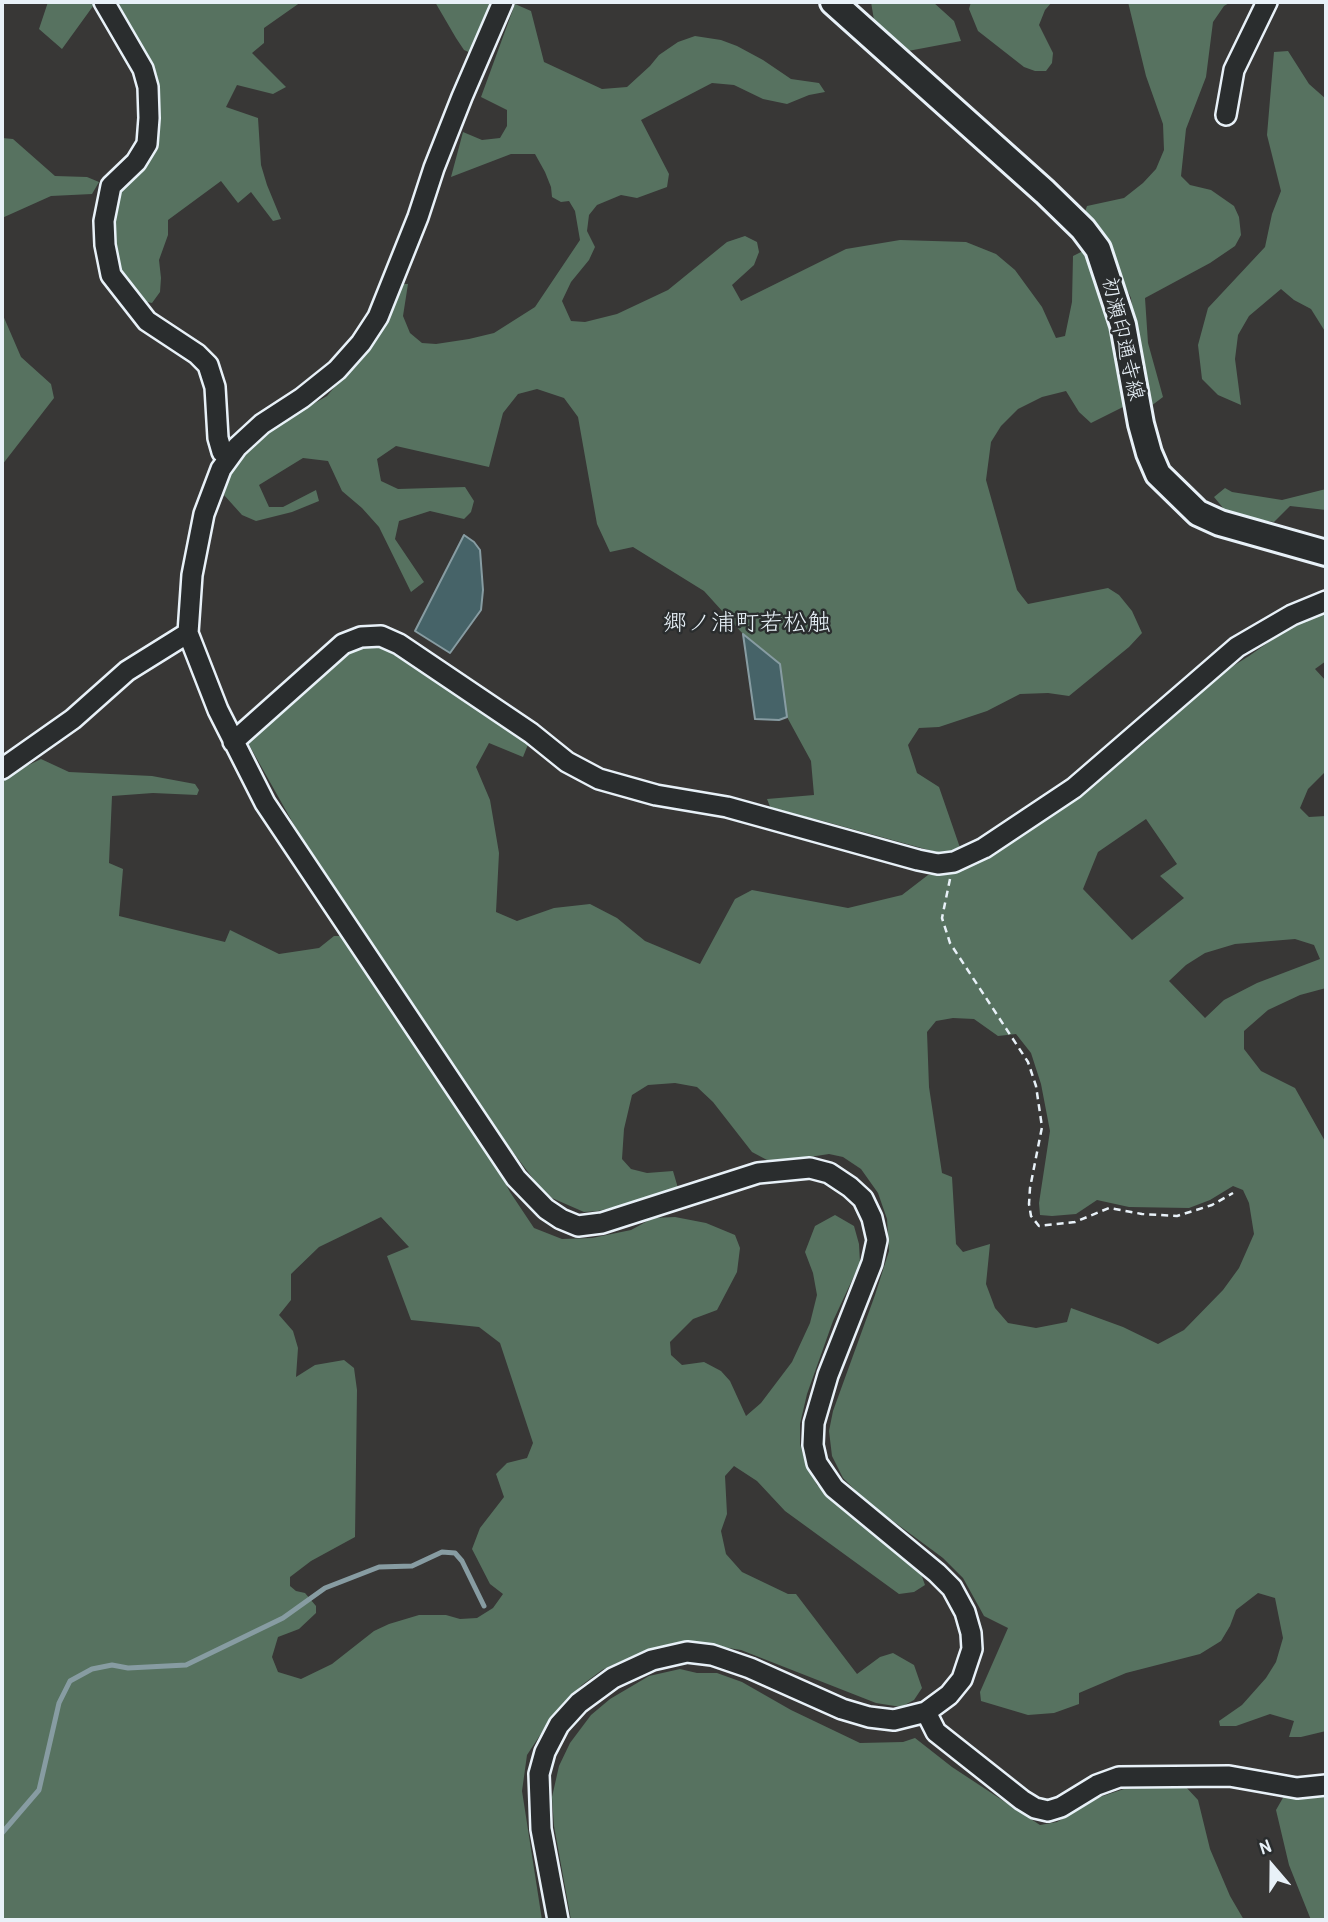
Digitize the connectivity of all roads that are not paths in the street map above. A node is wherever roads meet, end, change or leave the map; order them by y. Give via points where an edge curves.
1 (104, 2) edge
2 (503, 2) edge
3 (1266, 2) edge
4 (841, 4) edge
5 (1226, 115) dead end
6 (229, 456) junction
7 (1326, 553) edge
8 (1326, 601) edge
9 (188, 634) junction
10 (233, 742) junction
11 (2, 769) edge
12 (926, 1712) junction
13 (1326, 1785) edge
14 (558, 1920) edge

1 - 6 street via 143,69 149,118 147,144 111,186 104,221 111,275 147,321 208,365 215,387 218,438 222,452
2 - 6 street via 378,317 337,370 262,424
3 - 5 street via 1234,70
4 - 7 main road, 初瀬印通寺線 via 1045,192 1098,249 1123,326 1141,424 1158,474 1198,513
6 - 9 street via 204,514 192,575
8 - 10 street via 1237,647 1074,788 984,848 954,862 918,860 727,807 598,779 381,636 343,644
9 - 10 street
9 - 11 street via 127,671 73,719
10 - 12 street via 265,803 360,947 516,1178 546,1209 578,1226 602,1223 758,1173 797,1168 829,1173 863,1199 877,1240 828,1375 814,1423 813,1445 817,1463 834,1488 937,1573 965,1612 972,1649 969,1665 949,1695
12 - 13 street via 936,1732 1022,1800 1048,1811 1119,1777 1229,1776 1297,1788
12 - 14 street via 894,1720 869,1717 750,1668 687,1652 652,1660 613,1678 559,1725 539,1774 541,1829

